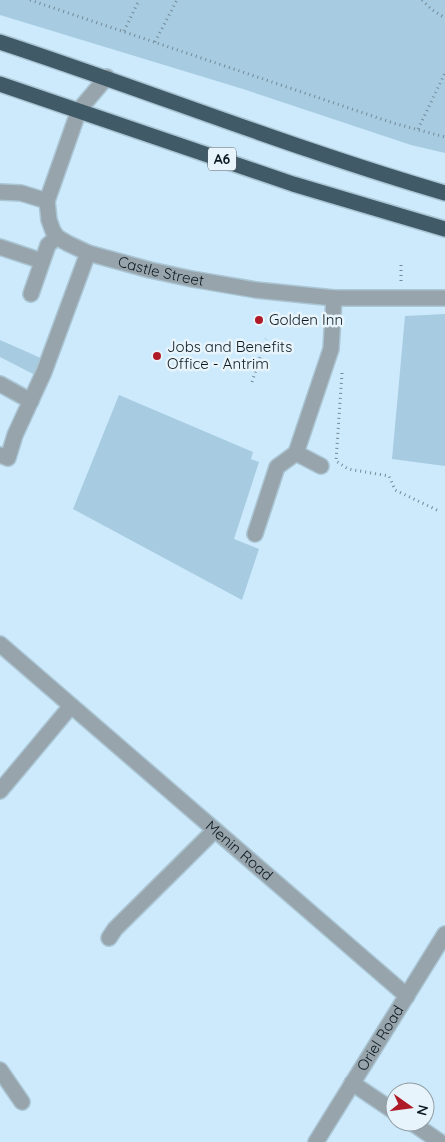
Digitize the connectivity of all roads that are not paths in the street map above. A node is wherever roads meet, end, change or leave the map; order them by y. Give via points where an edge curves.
1 (0, 42) edge
2 (107, 77) junction
3 (0, 84) edge
4 (79, 110) junction
5 (409, 182) junction
6 (445, 186) edge
7 (0, 192) edge
8 (445, 193) edge
9 (47, 201) junction
10 (445, 230) edge
11 (57, 237) junction
12 (0, 247) edge
13 (88, 253) junction
14 (42, 261) junction
15 (31, 294) dead end
16 (334, 298) junction
17 (445, 298) edge
18 (0, 384) edge
19 (31, 401) junction
20 (296, 453) junction
21 (0, 455) edge
22 (321, 466) dead end
23 (255, 534) dead end
24 (0, 644) edge
25 (71, 706) junction
26 (0, 791) edge
27 (215, 830) junction
28 (445, 934) edge
29 (109, 938) dead end
30 (407, 996) junction
31 (0, 1070) edge
32 (352, 1083) junction
33 (22, 1102) dead end
34 (385, 1105) edge
35 (426, 1132) edge
36 (316, 1142) edge
37 (440, 1142) edge

1 - 2 highway, A6
2 - 4 street
2 - 5 highway, A6 via 302,149
3 - 4 highway, A6
4 - 9 street
4 - 10 highway, A6 via 293,184
5 - 6 highway
5 - 8 highway, A6
7 - 9 street via 21,193
9 - 11 street via 48,220
11 - 13 street, Castle Street
11 - 14 street via 48,245
12 - 14 street
13 - 16 street, Castle Street via 192,279
13 - 19 street
14 - 15 street
16 - 17 street, Castle Street
16 - 20 street via 331,349
18 - 19 street
19 - 21 street via 8,458
20 - 22 street
20 - 23 street via 277,467
24 - 25 street, Menin Road
25 - 26 street
25 - 27 street, Menin Road
27 - 29 street
27 - 30 street, Menin Road
28 - 30 street, Oriel Road
30 - 32 street, Oriel Road
31 - 33 street
32 - 34 street
32 - 36 street, Oriel Road
35 - 37 street

